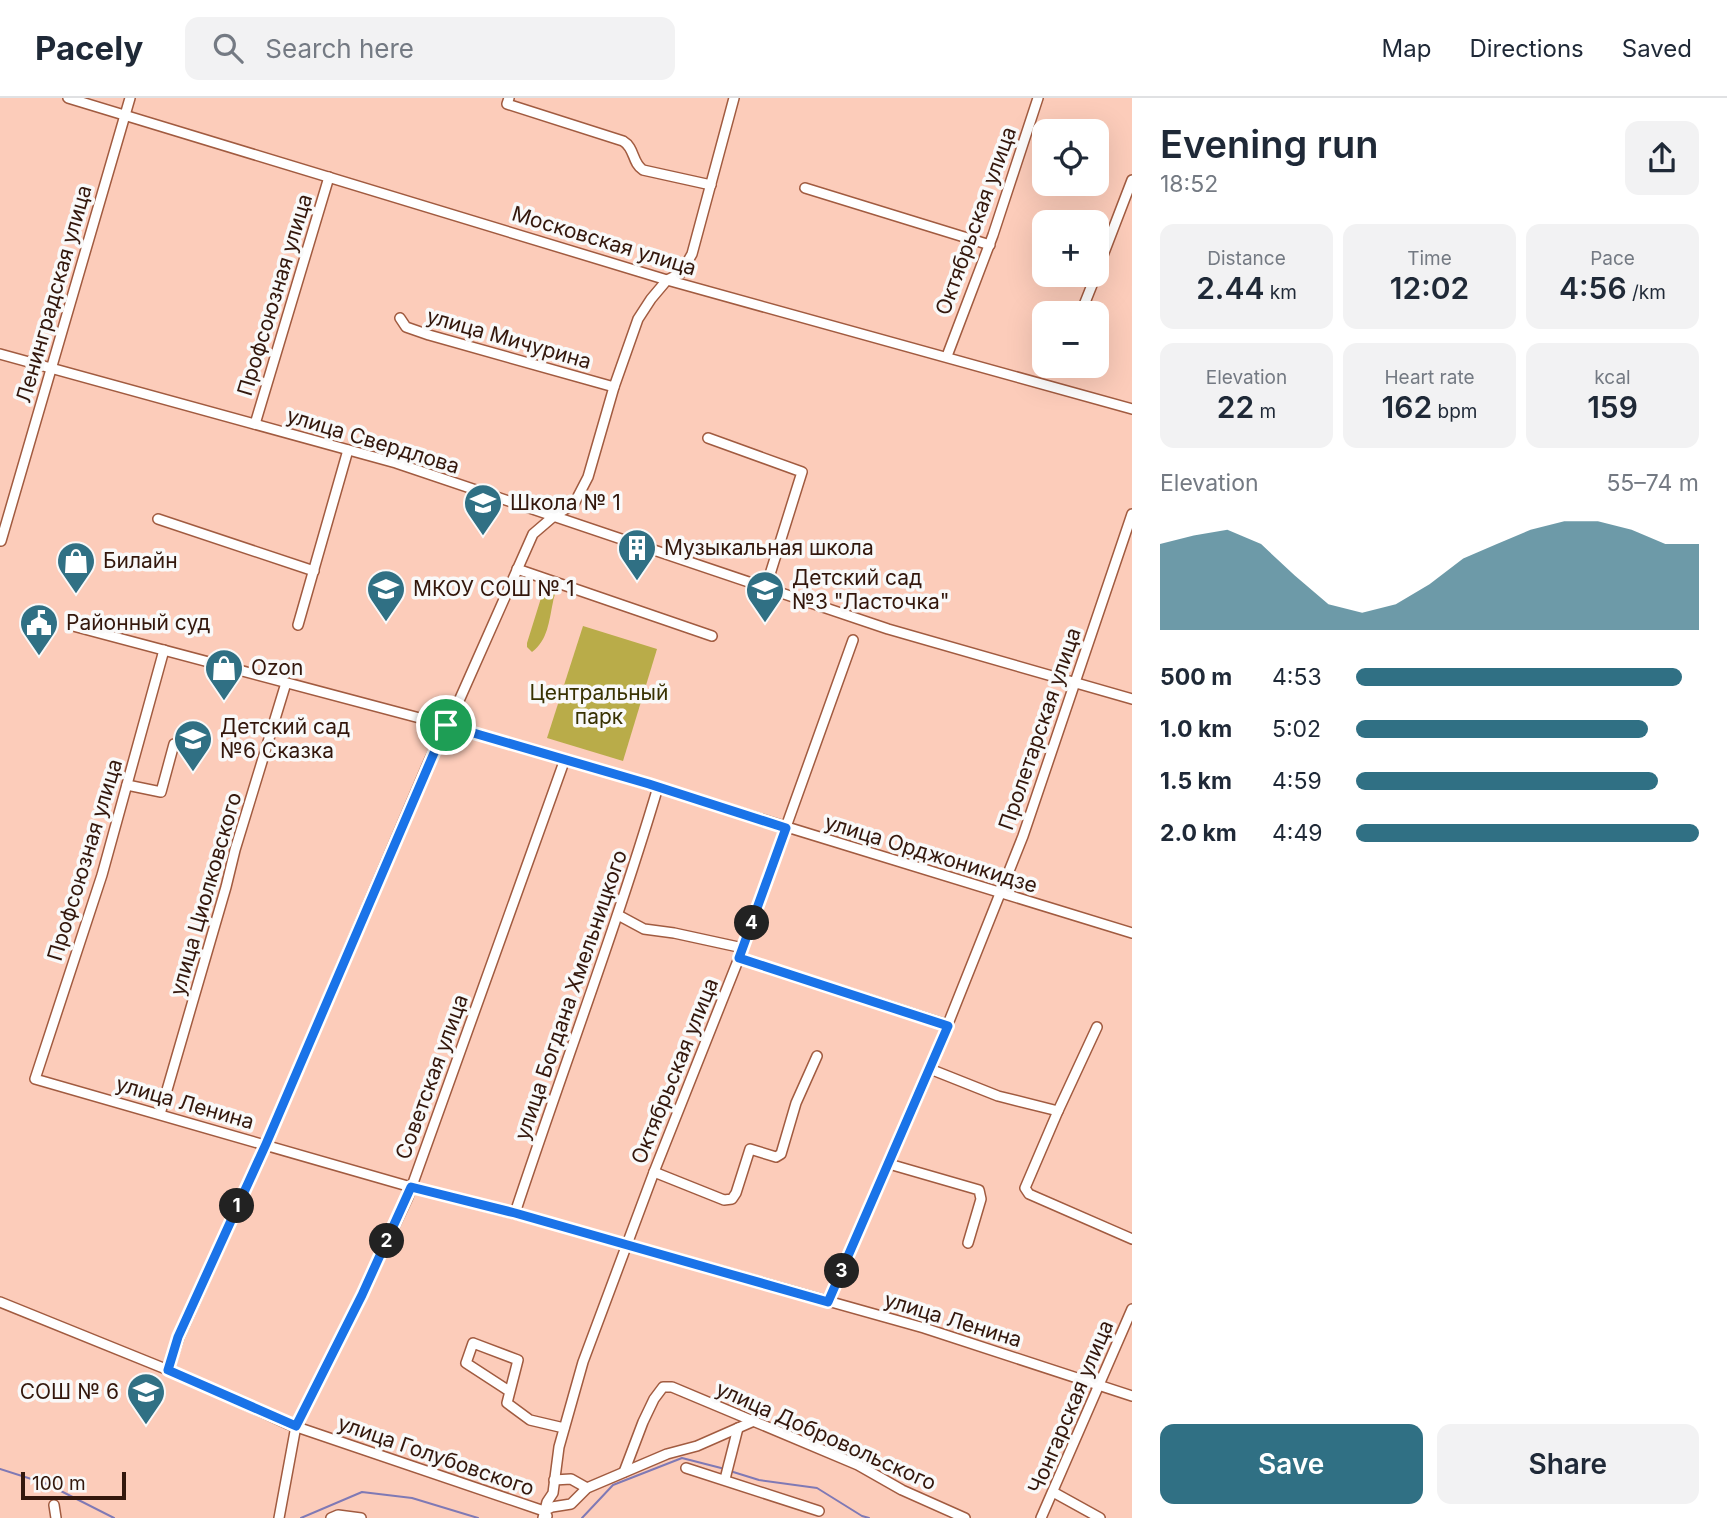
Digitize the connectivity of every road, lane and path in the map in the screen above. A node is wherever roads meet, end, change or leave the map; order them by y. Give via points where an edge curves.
1 (68, 98) edge
2 (130, 98) edge
3 (509, 98) edge
4 (734, 98) edge
5 (1038, 98) edge
6 (125, 115) junction
7 (329, 177) junction
8 (1132, 180) edge
9 (711, 185) junction
10 (805, 188) dead end
11 (1109, 241) edge
12 (990, 245) junction
13 (667, 280) junction
14 (400, 317) dead end
15 (0, 354) edge
16 (947, 356) junction
17 (50, 367) junction
18 (614, 387) junction
19 (1132, 408) edge
20 (255, 424) junction
21 (708, 438) dead end
22 (348, 450) junction
23 (1132, 514) edge
24 (554, 516) junction
25 (158, 519) dead end
26 (1, 541) edge
27 (517, 569) junction
28 (314, 571) junction
29 (766, 587) junction
30 (298, 625) dead end
31 (73, 626) dead end
32 (712, 636) dead end
33 (853, 640) dead end
34 (164, 650) junction
35 (286, 683) junction
36 (1074, 683) junction
37 (1132, 699) edge
38 (446, 725) junction
39 (174, 744) dead end
40 (565, 759) junction
41 (127, 785) junction
42 (658, 787) junction
43 (786, 828) junction
44 (1000, 893) junction
45 (618, 915) junction
46 (1132, 933) edge
47 (743, 948) junction
48 (739, 958) junction
49 (948, 1026) junction
50 (1097, 1027) dead end
51 (817, 1056) dead end
52 (930, 1069) junction
53 (35, 1079) joint
54 (1058, 1111) junction
55 (160, 1114) junction
56 (266, 1144) junction
57 (889, 1164) junction
58 (654, 1172) junction
59 (411, 1187) junction
60 (515, 1213) junction
61 (1132, 1239) edge
62 (968, 1243) dead end
63 (626, 1246) junction
64 (0, 1302) edge
65 (828, 1302) junction
66 (1132, 1309) edge
67 (168, 1370) junction
68 (1100, 1385) junction
69 (509, 1391) junction
70 (1132, 1396) edge
71 (754, 1421) junction
72 (296, 1426) junction
73 (564, 1428) junction
74 (738, 1428) junction
75 (686, 1468) dead end
76 (624, 1472) junction
77 (724, 1479) junction
78 (554, 1480) junction
79 (587, 1488) junction
80 (1053, 1492) junction
81 (54, 1505) dead end
82 (819, 1510) dead end
83 (545, 1516) edge
84 (56, 1518) edge
85 (279, 1518) edge
86 (331, 1518) edge
87 (361, 1518) edge
88 (965, 1518) edge
89 (1041, 1518) edge
90 (1100, 1518) edge

1 - 6 street, Московская улица
2 - 6 street, Ленинградская улица
3 - 9 street via 507,104 623,141 643,170
4 - 9 street
5 - 12 street, Октябрьская улица
6 - 7 street, Московская улица
6 - 17 street, Ленинградская улица
7 - 13 street, Московская улица
7 - 20 street, Профсоюзная улица
8 - 11 street
9 - 13 street via 692,254 681,273
10 - 12 street
12 - 16 street, Октябрьская улица
13 - 16 street, Московская улица
13 - 18 street via 638,319
14 - 18 street, улица Мичурина via 406,327 429,335
15 - 17 street, улица Свердлова
16 - 19 street, Московская улица
17 - 20 street, улица Свердлова
17 - 26 street, Ленинградская улица
18 - 24 street via 588,477 574,504
20 - 22 street, улица Свердлова
21 - 29 street via 802,472
22 - 24 street, улица Свердлова
22 - 28 street
23 - 36 street, Пролетарская улица
24 - 27 street via 533,534
24 - 29 street, улица Свердлова
25 - 28 street
27 - 32 street
27 - 38 street
28 - 30 street
29 - 36 street, улица Свердлова via 896,632
31 - 34 street, улица Орджоникидзе
33 - 43 street, Октябрьская улица
34 - 35 street, улица Орджоникидзе
34 - 41 street, Профсоюзная улица
35 - 38 street, улица Орджоникидзе
35 - 55 street, улица Циолковского
36 - 37 street, улица Свердлова
36 - 44 street, Пролетарская улица
38 - 40 street, улица Орджоникидзе
38 - 56 street
39 - 41 street via 161,792
40 - 42 street, улица Орджоникидзе
40 - 59 street, Советская улица
41 - 53 street, Профсоюзная улица
42 - 43 street, улица Орджоникидзе
42 - 45 street, улица Богдана Хмельницкого
43 - 44 street, улица Орджоникидзе
43 - 47 street, Октябрьская улица
44 - 46 street, улица Орджоникидзе
44 - 49 street, Пролетарская улица
45 - 47 street via 644,929
45 - 60 street, улица Богдана Хмельницкого
47 - 48 street, Октябрьская улица
48 - 49 street
48 - 58 street, Октябрьская улица
49 - 52 street, Пролетарская улица
50 - 54 street
51 - 58 street via 780,1154 776,1157 751,1149 732,1199 724,1200
52 - 54 street via 998,1096
52 - 57 street, Пролетарская улица
53 - 55 street, улица Ленина
54 - 61 street via 1026,1191
55 - 56 street, улица Ленина
56 - 59 street, улица Ленина
56 - 67 street via 178,1337
57 - 62 street via 979,1190 981,1199
57 - 65 street, Пролетарская улица
58 - 63 street, Октябрьская улица
59 - 60 street, улица Ленина
59 - 72 street, Советская улица
60 - 63 street, улица Ленина
63 - 65 street, улица Ленина
63 - 73 street, Октябрьская улица
64 - 67 street, улица Голубовского
65 - 68 street, улица Ленина
66 - 68 street, Чонгарская улица
67 - 72 street, улица Голубовского
68 - 70 street, улица Ленина
68 - 80 street, Чонгарская улица
69 - 69 street via 518,1360 473,1343 466,1363
69 - 73 street via 507,1403 530,1420
71 - 74 street
71 - 76 street, улица Добровольского via 663,1387
71 - 88 street, улица Добровольского
72 - 83 street, улица Голубовского
72 - 85 street, Советская улица
73 - 78 street, Октябрьская улица
74 - 76 street
74 - 77 street
75 - 77 street
76 - 79 street
77 - 82 street
78 - 79 street via 570,1479
78 - 83 street, Октябрьская улица
79 - 83 street via 571,1504 552,1507
80 - 89 street, Чонгарская улица
80 - 90 street
81 - 84 street
86 - 87 street

